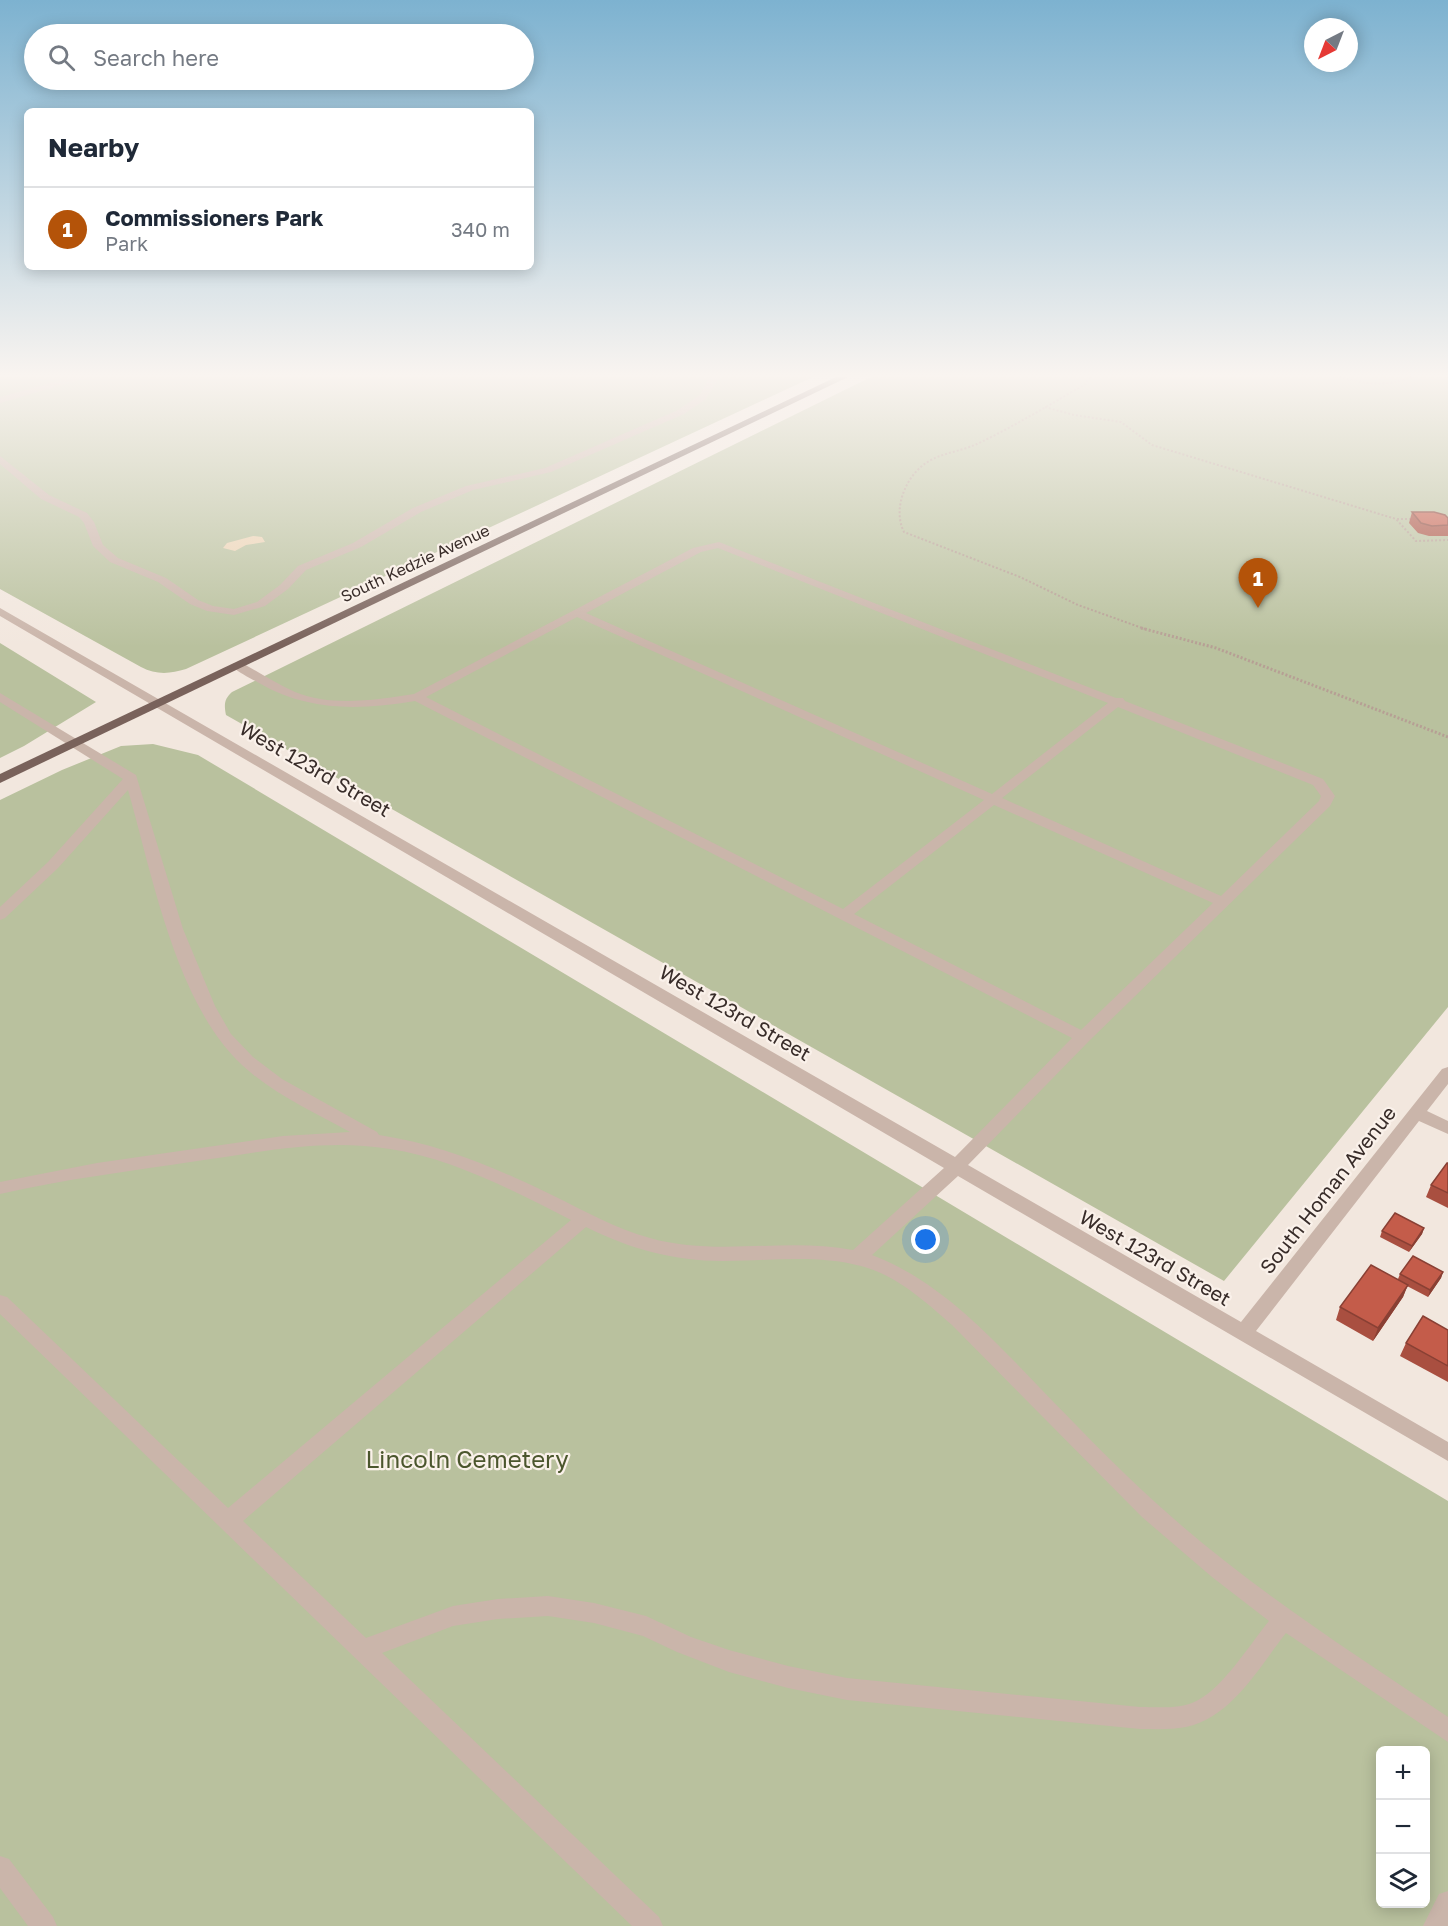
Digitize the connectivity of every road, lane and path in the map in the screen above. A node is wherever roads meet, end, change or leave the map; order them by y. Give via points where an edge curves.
1 (10, 467) edge
2 (555, 467) edge
3 (657, 467) edge
4 (921, 467) edge
5 (1224, 467) edge
6 (1420, 518) edge
7 (1396, 519) junction
8 (1448, 540) edge
9 (0, 611) edge
10 (577, 613) junction
11 (238, 666) junction
12 (0, 697) edge
13 (417, 698) junction
14 (1119, 701) junction
15 (159, 703) junction
16 (1448, 737) edge
17 (76, 743) junction
18 (131, 778) junction
19 (0, 779) edge
20 (992, 799) junction
21 (1223, 902) junction
22 (0, 915) edge
23 (844, 915) junction
24 (1083, 1037) junction
25 (1448, 1073) edge
26 (1418, 1113) junction
27 (1448, 1128) edge
28 (374, 1138) junction
29 (956, 1166) junction
30 (0, 1188) edge
31 (583, 1220) junction
32 (857, 1257) junction
33 (0, 1302) edge
34 (1243, 1334) junction
35 (1448, 1452) edge
36 (228, 1521) junction
37 (1283, 1620) junction
38 (363, 1650) junction
39 (1448, 1731) edge
40 (0, 1868) edge
41 (1448, 1904) edge
42 (643, 1924) edge
43 (44, 1926) edge
44 (1436, 1926) edge

1 - 2 street via 45,496 83,516 98,546 114,560 162,579 194,602 234,612 261,604 302,568 357,545 417,510 470,488
3 - 11 main road, South Kedzie Avenue
4 - 16 path via 901,501 904,532 1078,604 1164,636 1216,648
5 - 7 path
6 - 7 path
7 - 8 path via 1416,541
9 - 15 street, West 123rd Street
10 - 13 street
10 - 14 street via 697,550 719,545
10 - 20 street
11 - 13 street via 292,695 309,699 385,703
11 - 15 main road, South Kedzie Avenue
12 - 17 street
13 - 23 street
14 - 20 street
14 - 21 street via 1308,776 1326,790 1325,803
15 - 17 main road, South Kedzie Avenue
15 - 29 street, West 123rd Street
17 - 18 street
17 - 19 main road, South Kedzie Avenue
18 - 22 street via 53,865
18 - 28 street via 188,960 224,1036 247,1061 276,1081
20 - 21 street
20 - 23 street
21 - 24 street
23 - 24 street
24 - 29 street
25 - 26 street, South Homan Avenue
26 - 27 street
26 - 34 street, South Homan Avenue
28 - 30 street via 328,1136 276,1142
28 - 31 street via 475,1169
29 - 32 street
29 - 34 street, West 123rd Street
31 - 32 street via 649,1246 687,1254
31 - 36 street
32 - 37 street via 888,1268 930,1295 982,1342 1149,1511 1213,1567
33 - 36 street
34 - 35 street, West 123rd Street
36 - 38 street
37 - 38 street via 1223,1692 1200,1711 1175,1718 1140,1718 847,1689 729,1661 646,1626 548,1606 453,1616
37 - 39 street
38 - 42 street
40 - 43 street
41 - 44 street

